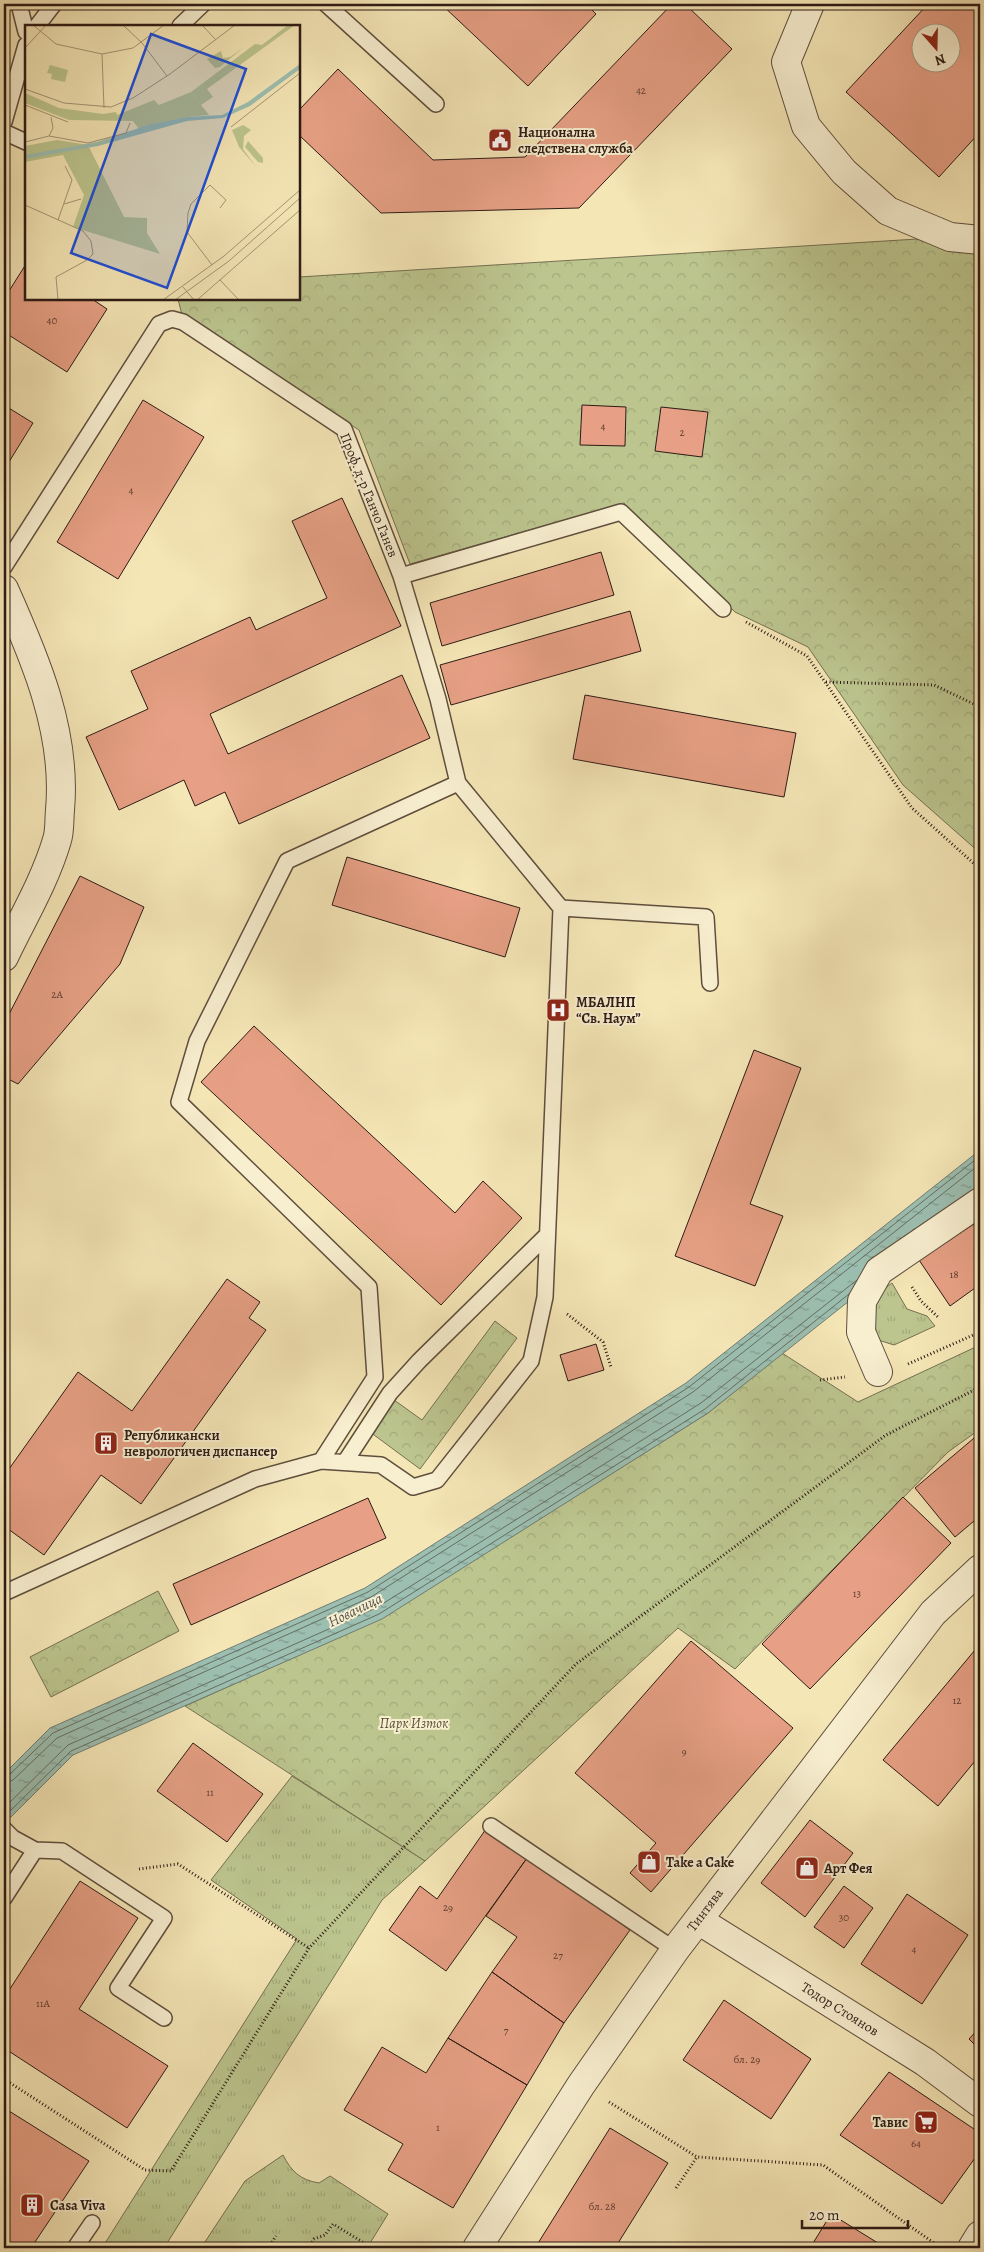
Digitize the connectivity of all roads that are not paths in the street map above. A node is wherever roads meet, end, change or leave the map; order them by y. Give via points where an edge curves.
1 (22, 4) edge
2 (54, 4) edge
3 (203, 4) edge
4 (326, 4) edge
5 (810, 4) edge
6 (39, 25) edge
7 (181, 25) edge
8 (25, 28) edge
9 (25, 48) edge
10 (436, 104) dead end
11 (4, 122) edge
12 (4, 132) edge
13 (25, 142) edge
14 (980, 240) edge
15 (4, 567) edge
16 (401, 576) junction
17 (4, 589) edge
18 (723, 609) road end
19 (458, 783) junction
20 (561, 908) junction
21 (4, 957) edge
22 (710, 983) dead end
23 (980, 1202) edge
24 (547, 1235) junction
25 (878, 1372) road end
26 (321, 1461) junction
27 (345, 1462) junction
28 (980, 1569) edge
29 (4, 1593) edge
30 (491, 1826) dead end
31 (8, 1834) edge
32 (35, 1850) junction
33 (4, 1898) edge
34 (698, 1920) junction
35 (675, 1950) junction
36 (164, 2018) dead end
37 (980, 2103) edge
38 (92, 2223) dead end
39 (980, 2235) edge
40 (75, 2248) edge
41 (477, 2248) edge
42 (972, 2248) edge

1 - 8 lane
2 - 6 lane
3 - 7 lane
4 - 10 lane
5 - 14 street via 786,62 806,126 844,172 888,211 950,237
9 - 11 lane
12 - 13 lane
15 - 16 lane, Проф. д-р Ганчо Ганев via 159,324 172,319 183,322 344,429
16 - 18 lane via 621,512
16 - 19 lane via 438,698
17 - 21 street via 41,678 59,751 62,789 58,839
19 - 20 lane
19 - 26 lane via 287,861 197,1041 179,1102 370,1287 375,1377
20 - 22 lane via 706,917
20 - 24 lane
23 - 25 street via 879,1271 862,1301 861,1332
24 - 27 lane via 390,1392
24 - 27 lane via 544,1297 531,1361 438,1480 412,1487 381,1465
26 - 27 lane
26 - 29 lane via 255,1479
28 - 34 street, Тинтява via 933,1613
30 - 35 lane
31 - 32 lane
32 - 33 lane
32 - 36 lane via 62,1850 164,1918 118,1988
34 - 35 street, Тинтява
34 - 37 street, Тодор Стоянов via 925,2062
35 - 41 street, Тинтява via 581,2085
38 - 40 lane
39 - 42 street

